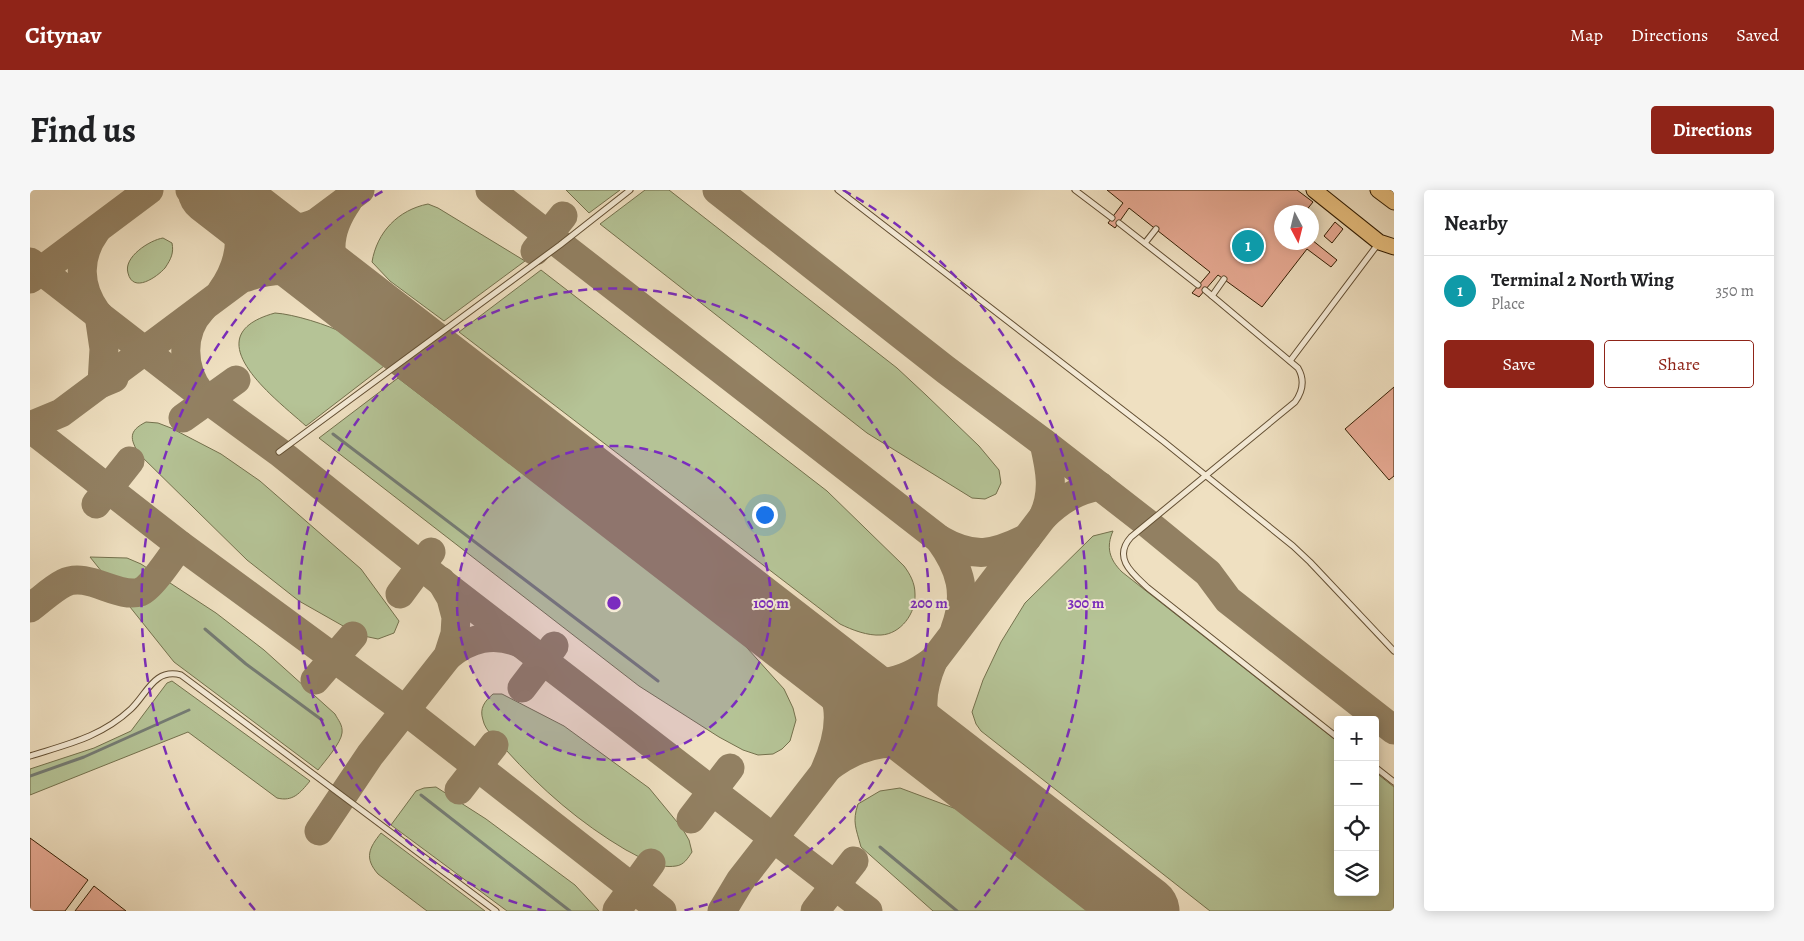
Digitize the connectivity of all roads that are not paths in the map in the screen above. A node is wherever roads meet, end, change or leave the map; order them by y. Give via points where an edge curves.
1 (630, 190) edge
2 (838, 190) edge
3 (1074, 190) edge
4 (1314, 190) edge
5 (1329, 190) edge
6 (1378, 190) edge
7 (1083, 192) edge
8 (1394, 202) edge
9 (1112, 218) dead end
10 (1119, 223) dead end
11 (1156, 229) dead end
12 (1387, 240) edge
13 (1144, 243) junction
14 (1394, 247) edge
15 (1224, 280) dead end
16 (1198, 285) dead end
17 (1205, 290) dead end
18 (1212, 296) junction
19 (1290, 361) junction
20 (280, 452) dead end
21 (1205, 476) junction
22 (1394, 651) edge
23 (1334, 735) edge
24 (30, 756) edge
25 (1379, 770) edge
26 (1394, 782) edge
27 (496, 911) edge

1 - 20 lane
2 - 21 lane
3 - 7 lane
4 - 12 main road
5 - 12 main road via 1388,236
6 - 8 main road
7 - 9 lane
10 - 13 lane
11 - 13 lane
12 - 14 main road
12 - 19 lane via 1345,286
13 - 16 lane
15 - 18 lane
17 - 18 lane
18 - 19 lane
19 - 21 lane via 1302,374 1302,390 1298,397
21 - 22 lane via 1293,546
21 - 23 lane via 1126,542 1126,566 1148,588
24 - 27 lane via 93,736 132,708 160,676 181,675
25 - 26 lane

